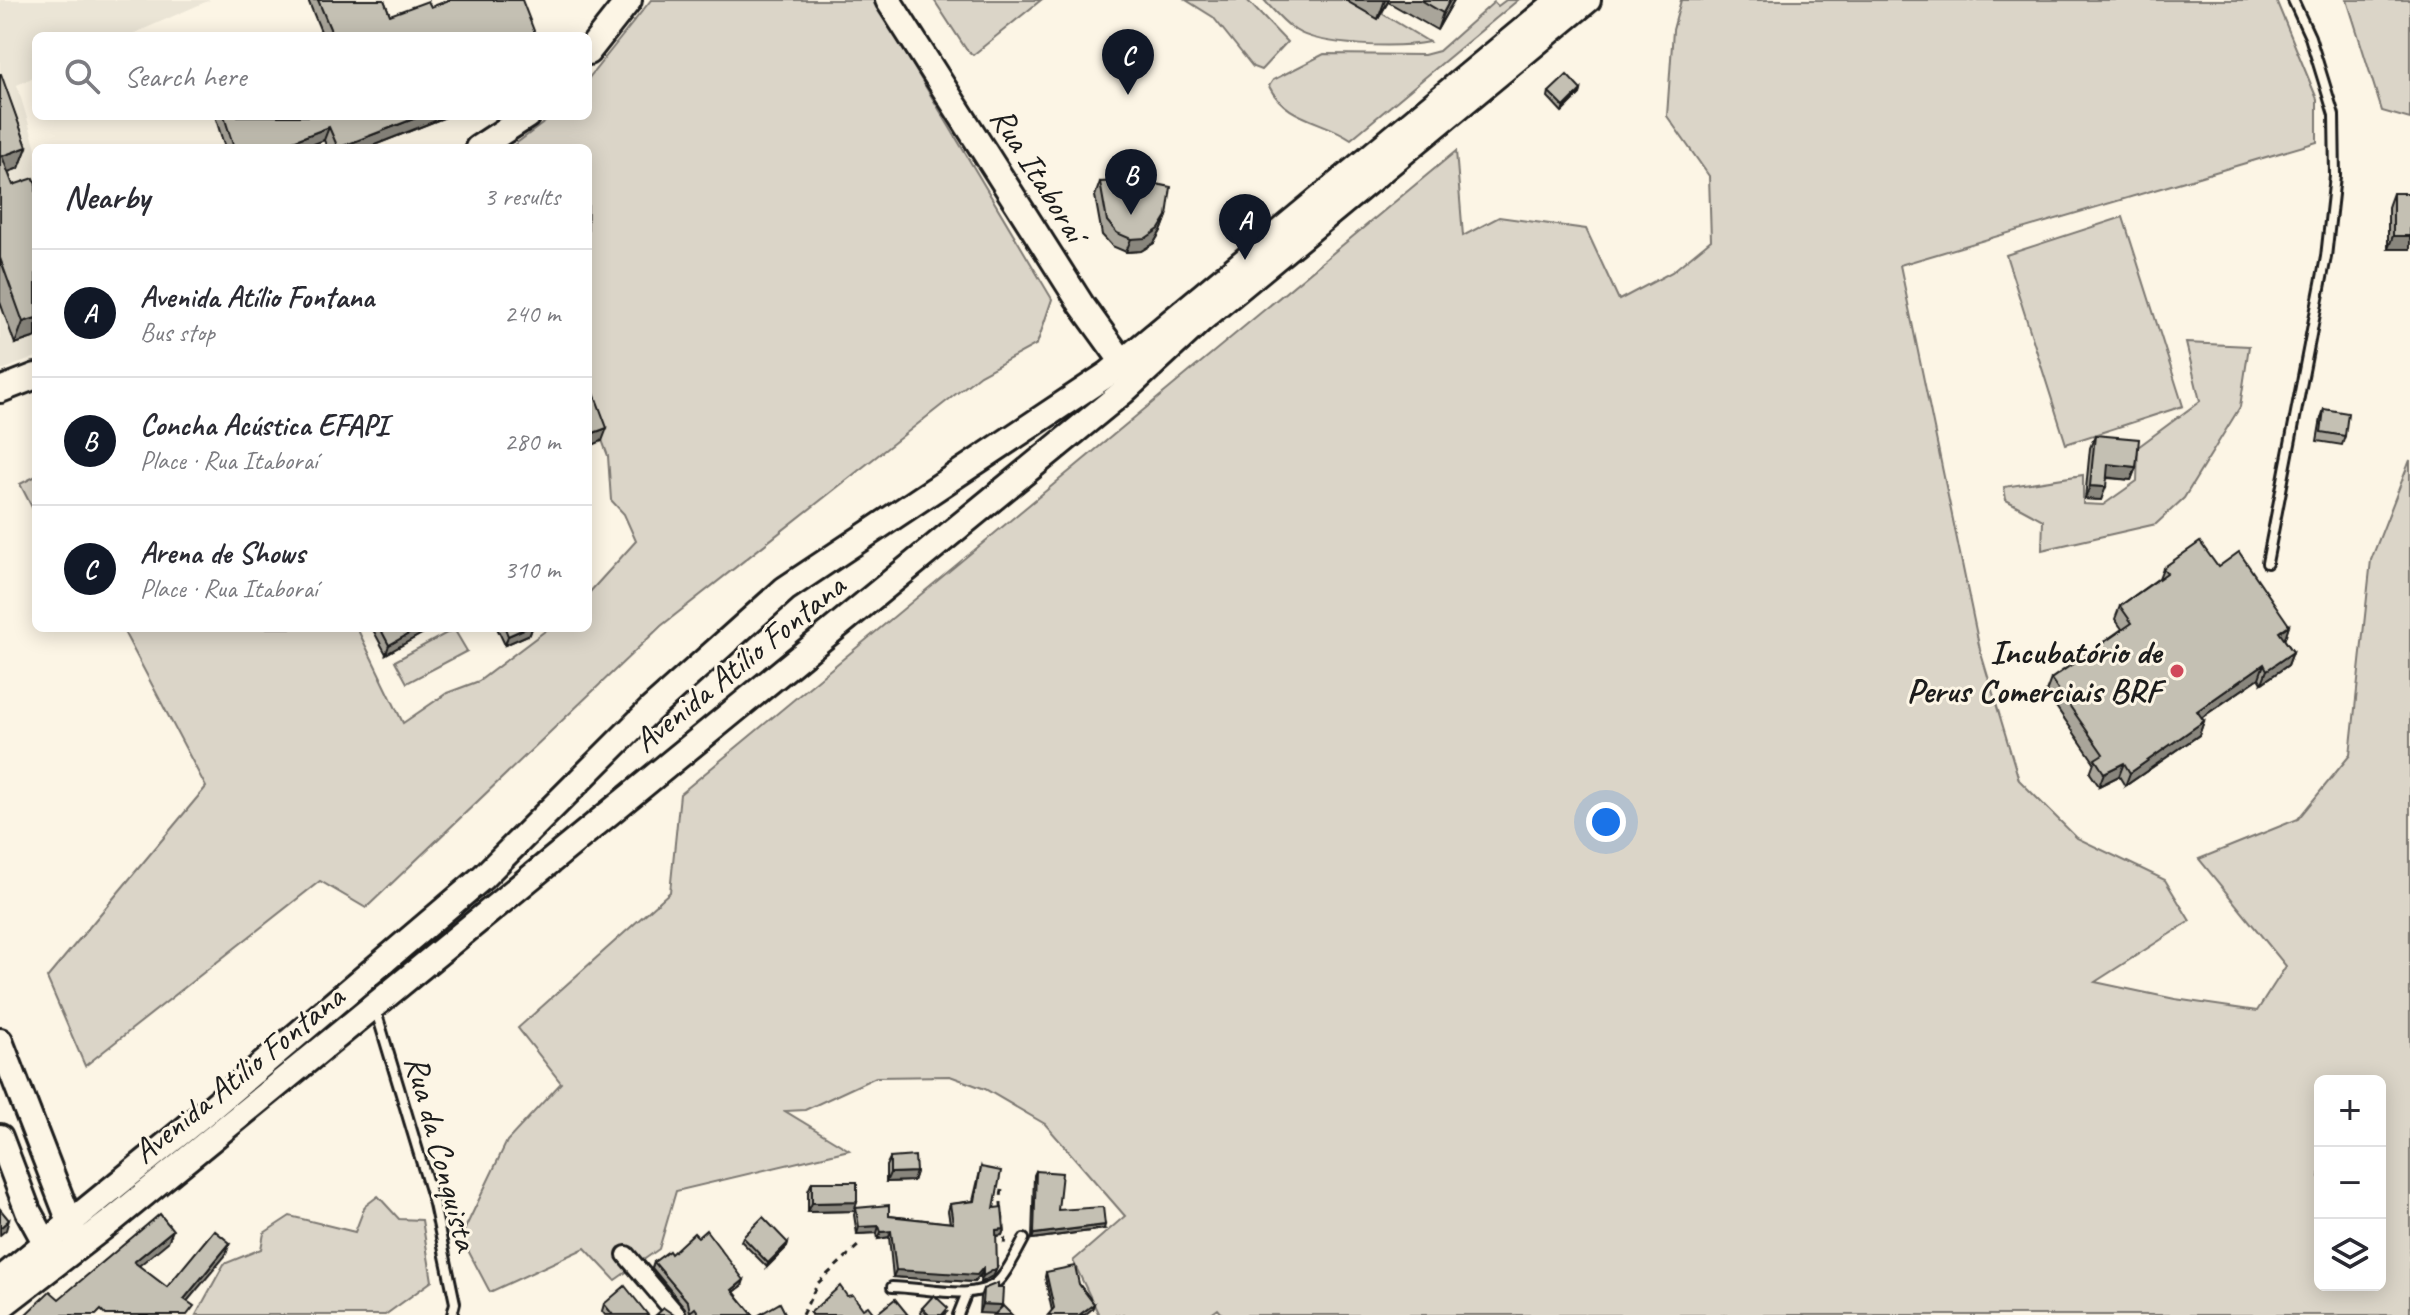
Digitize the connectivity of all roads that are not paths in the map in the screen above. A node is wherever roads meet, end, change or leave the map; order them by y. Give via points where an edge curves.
1 (629, 0) edge
2 (888, 0) edge
3 (1559, 0) edge
4 (1588, 0) edge
5 (2293, 0) edge
6 (592, 47) edge
7 (521, 120) edge
8 (484, 144) edge
9 (1129, 371) junction
10 (32, 378) edge
11 (0, 390) edge
12 (2267, 563) dead end
13 (375, 1005) junction
14 (0, 1041) edge
15 (0, 1137) edge
16 (46, 1165) junction
17 (15, 1178) junction
18 (55, 1188) junction
19 (28, 1211) junction
20 (1024, 1239) dead end
21 (63, 1243) junction
22 (626, 1255) dead end
23 (0, 1280) edge
24 (892, 1287) dead end
25 (966, 1295) junction
26 (0, 1307) edge
27 (452, 1315) edge
28 (677, 1315) edge
29 (958, 1315) edge

1 - 6 main road
2 - 9 main road, Rua Itaboraí
3 - 9 main road, Avenida Atílio Fontana
4 - 9 main road, Avenida Atílio Fontana via 1201,320
5 - 12 lane via 2334,115 2335,176 2326,257
7 - 8 main road
9 - 13 main road, Avenida Atílio Fontana
9 - 21 main road, Avenida Atílio Fontana via 785,589 650,710 483,877
10 - 11 main road
13 - 21 main road, Avenida Atílio Fontana
13 - 27 lane, Rua da Conquista via 434,1204 455,1303
14 - 16 main road
15 - 17 main road
16 - 17 main road
16 - 18 main road
17 - 19 main road
18 - 19 main road
18 - 21 main road
19 - 21 main road
20 - 25 lane via 1000,1279
21 - 23 main road, Avenida Atílio Fontana
21 - 26 main road, Avenida Atílio Fontana
22 - 28 street
24 - 25 lane
25 - 29 lane

